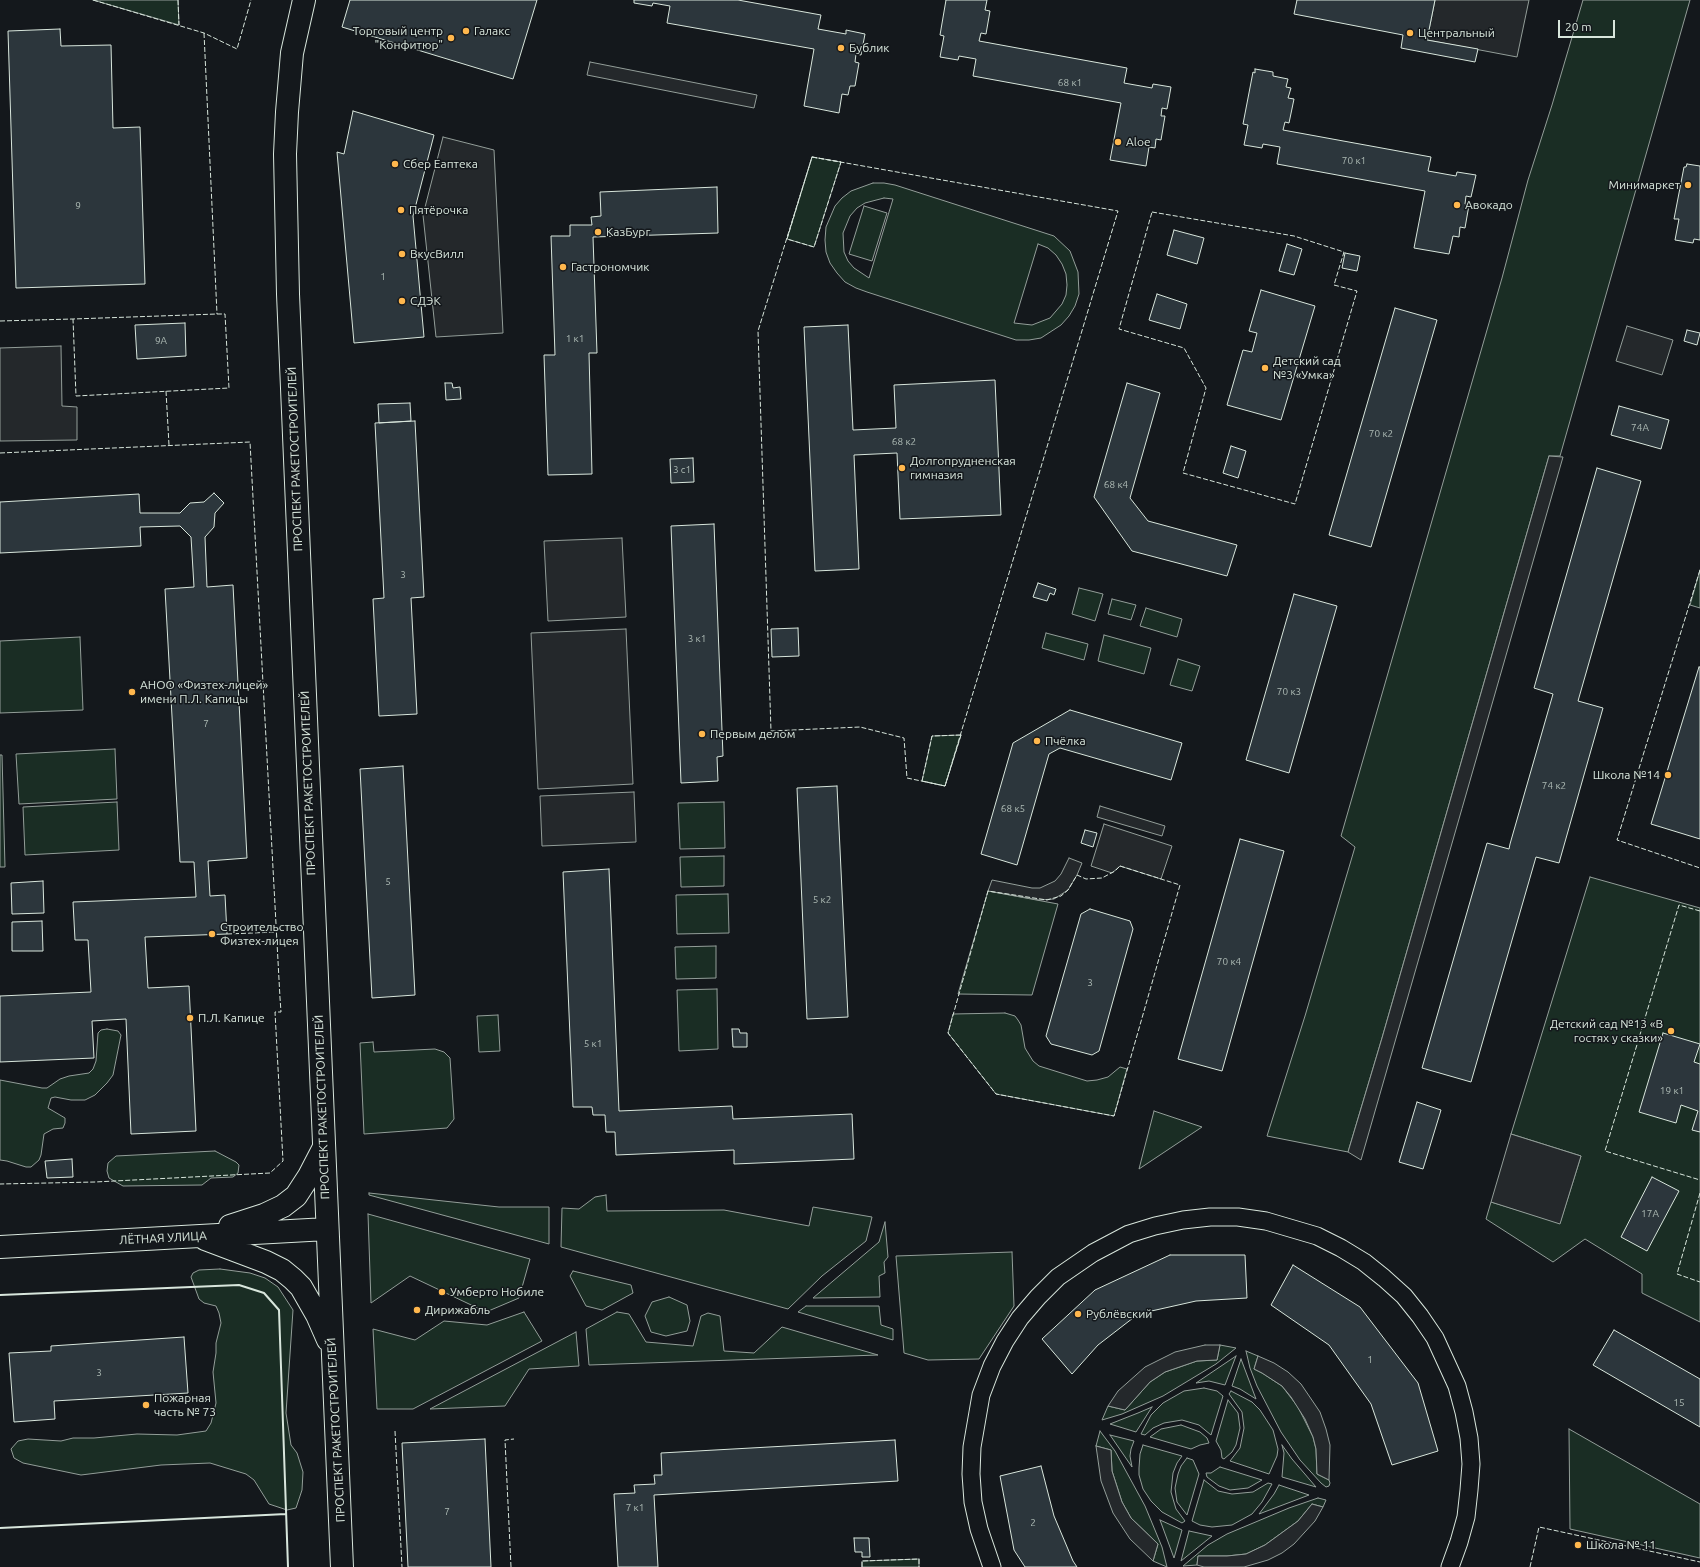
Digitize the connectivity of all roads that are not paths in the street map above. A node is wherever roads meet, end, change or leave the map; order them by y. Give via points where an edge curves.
1 (304, 0) edge
2 (324, 1146) junction
3 (327, 1229) junction
4 (198, 1236) junction
5 (0, 1247) edge
6 (333, 1350) junction
7 (342, 1567) edge
8 (992, 1567) edge
9 (1450, 1567) edge

1 - 2 main road, ПРОСПЕКТ РАКЕТОСТРОИТЕЛЕЙ via 292,53 285,154 288,294
2 - 3 main road, ПРОСПЕКТ РАКЕТОСТРОИТЕЛЕЙ
2 - 4 main road via 296,1196 283,1206 264,1216
3 - 4 main road, ЛЁТНАЯ УЛИЦА
3 - 6 main road, ПРОСПЕКТ РАКЕТОСТРОИТЕЛЕЙ
4 - 5 main road, ЛЁТНАЯ УЛИЦА
4 - 6 main road via 266,1262 293,1279 317,1315
6 - 7 main road, ПРОСПЕКТ РАКЕТОСТРОИТЕЛЕЙ
8 - 9 street via 973,1502 972,1447 981,1395 1005,1341 1038,1296 1058,1277 1093,1252 1129,1234 1155,1226 1210,1217 1238,1217 1283,1225 1317,1236 1364,1262 1404,1296 1420,1316 1435,1338 1457,1386 1469,1438 1466,1516

